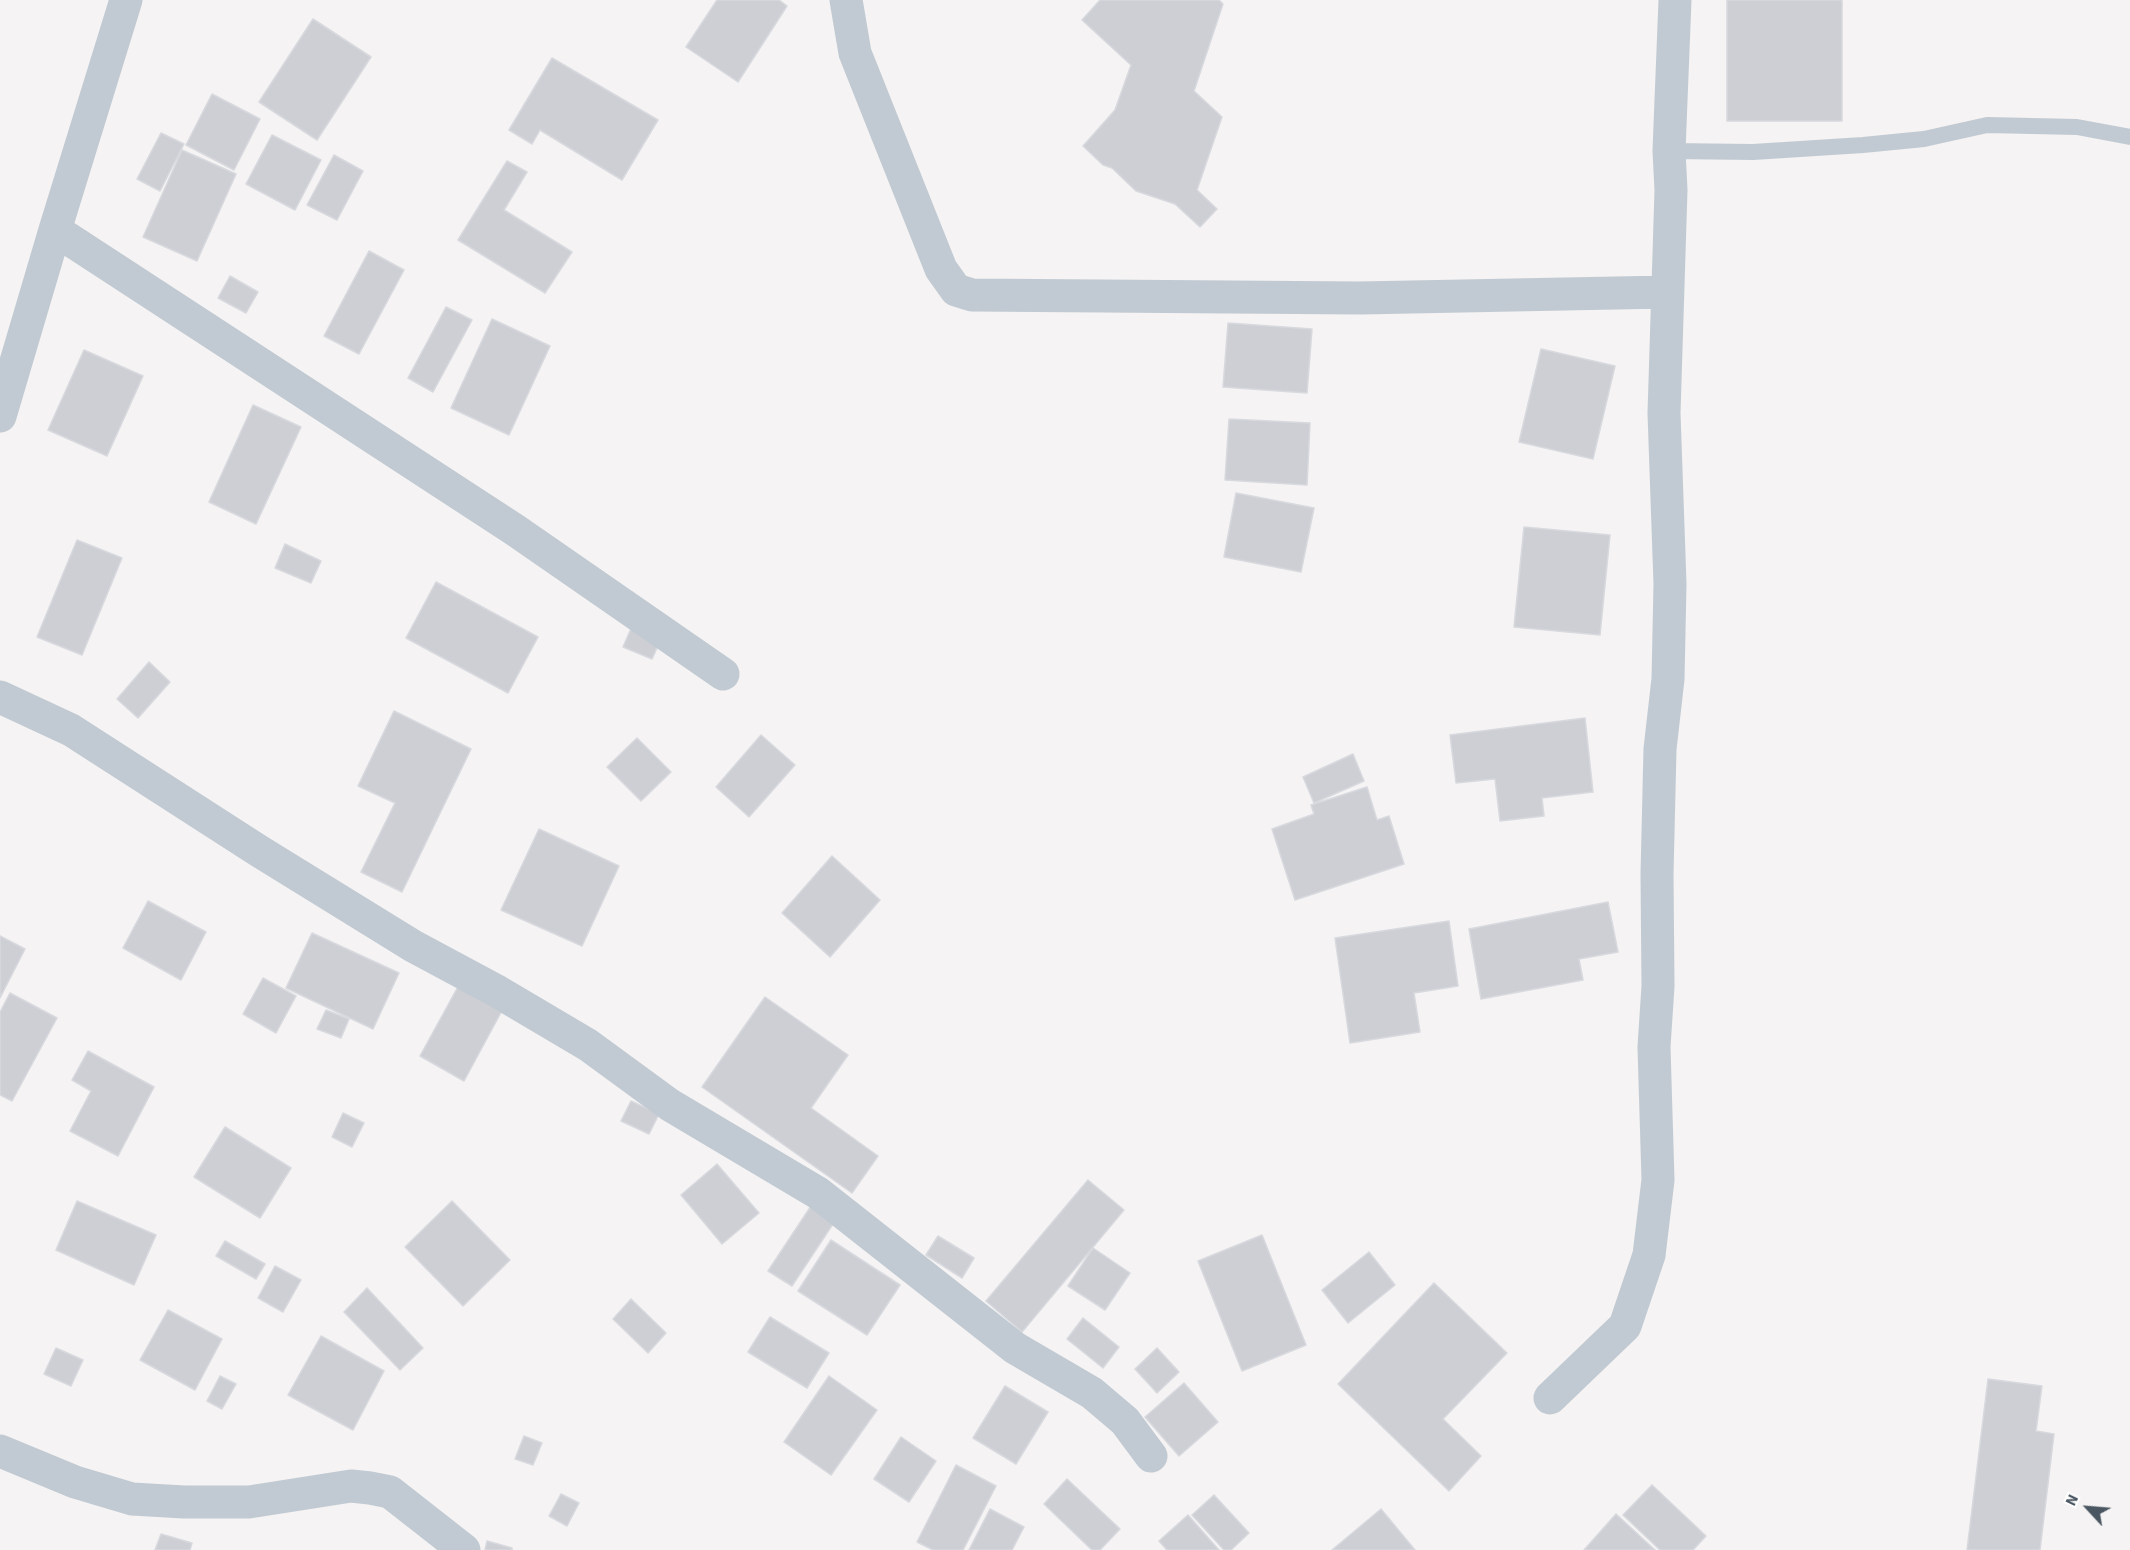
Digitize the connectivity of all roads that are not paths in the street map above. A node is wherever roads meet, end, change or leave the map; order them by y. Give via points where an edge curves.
1 (126, 0) edge
2 (846, 0) edge
3 (1675, 0) edge
4 (2130, 137) edge
5 (1669, 151) junction
6 (55, 230) junction
7 (1667, 292) junction
8 (0, 416) edge
9 (723, 674) dead end
10 (0, 697) edge
11 (1551, 1398) dead end
12 (0, 1450) edge
13 (1151, 1456) dead end
14 (464, 1550) edge

1 - 6 street
2 - 7 street via 855,53 941,269 956,290 972,295 1360,298
3 - 5 street
4 - 5 lane via 2077,128 1987,125 1924,139 1863,144 1753,152
5 - 7 street
6 - 8 street
6 - 9 street via 515,530
7 - 11 street via 1664,413 1670,584 1668,679 1659,760 1659,986 1654,1047 1658,1180 1649,1255 1625,1326
10 - 13 street via 71,730 259,851 413,946 588,1046 670,1105 818,1193 1015,1348 1092,1394 1125,1421
12 - 14 street via 75,1482 132,1498 249,1502 351,1486 390,1492

